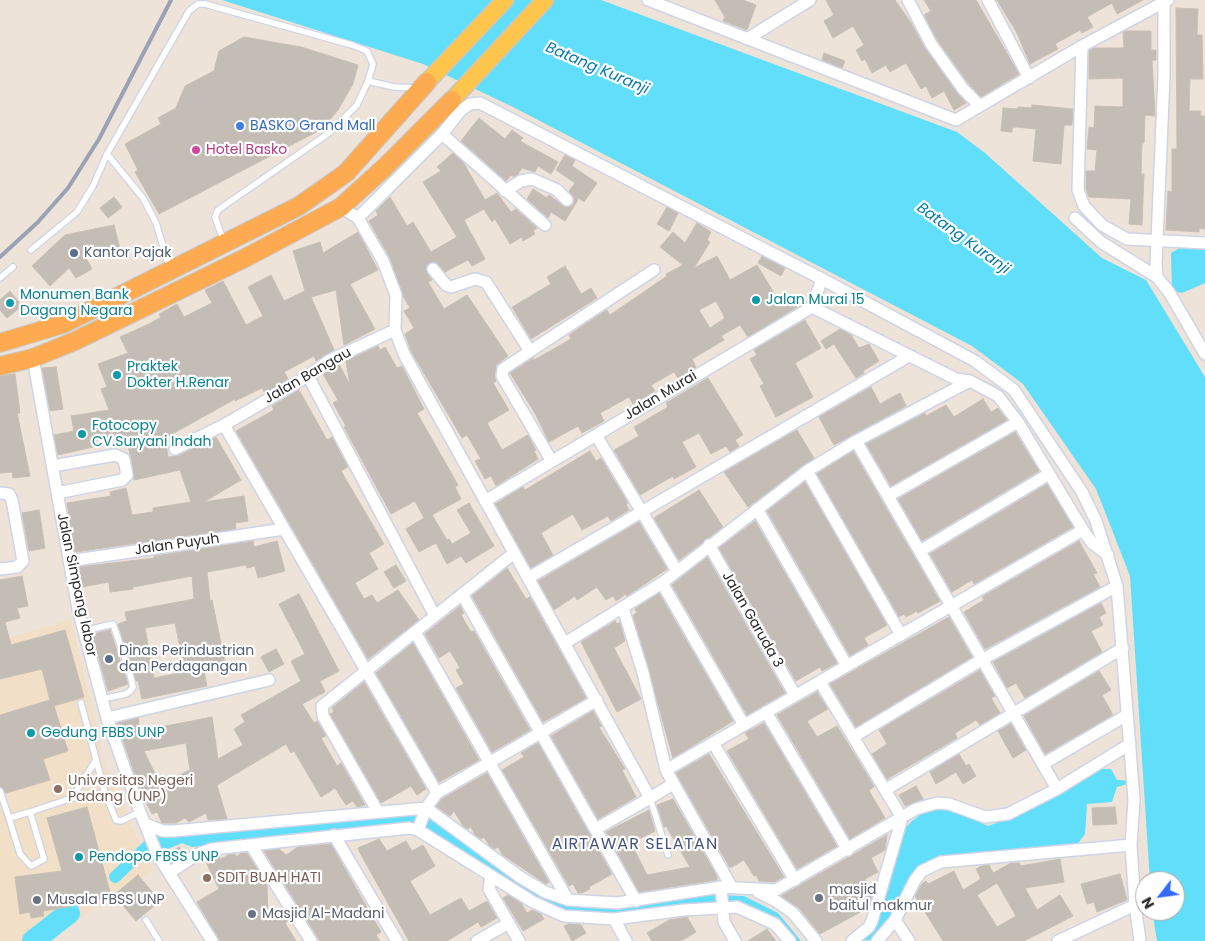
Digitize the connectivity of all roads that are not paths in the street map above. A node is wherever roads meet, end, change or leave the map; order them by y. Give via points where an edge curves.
1 (505, 0) edge
2 (545, 0) edge
3 (648, 0) edge
4 (810, 0) edge
5 (908, 0) edge
6 (988, 0) edge
7 (1166, 1) edge
8 (747, 39) junction
9 (1082, 46) junction
10 (1029, 78) junction
11 (368, 81) junction
12 (424, 85) junction
13 (452, 100) joint
14 (979, 105) junction
15 (442, 134) junction
16 (106, 154) junction
17 (505, 191) junction
18 (567, 200) dead end
19 (341, 206) junction
20 (358, 218) junction
21 (1075, 218) dead end
22 (545, 225) dead end
23 (1158, 240) junction
24 (225, 243) junction
25 (1205, 243) edge
26 (31, 250) dead end
27 (13, 267) dead end
28 (170, 269) junction
29 (433, 269) dead end
30 (654, 270) dead end
31 (1157, 277) junction
32 (0, 278) edge
33 (822, 279) junction
34 (812, 306) junction
35 (395, 330) junction
36 (0, 343) edge
37 (1204, 349) edge
38 (530, 351) junction
39 (909, 356) junction
40 (33, 358) junction
41 (0, 366) edge
42 (308, 376) junction
43 (970, 381) junction
44 (1018, 422) junction
45 (224, 425) junction
46 (596, 435) junction
47 (856, 441) junction
48 (175, 449) dead end
49 (551, 460) junction
50 (53, 466) junction
51 (807, 471) junction
52 (1048, 474) junction
53 (0, 493) edge
54 (57, 493) junction
55 (888, 496) junction
56 (486, 501) junction
57 (757, 509) junction
58 (640, 513) junction
59 (284, 529) junction
60 (1083, 530) junction
61 (709, 546) junction
62 (920, 551) junction
63 (514, 553) junction
64 (1108, 555) junction
65 (69, 561) junction
66 (0, 569) edge
67 (676, 571) junction
68 (528, 578) junction
69 (662, 583) junction
70 (1117, 586) junction
71 (462, 594) junction
72 (952, 606) junction
73 (624, 608) junction
74 (435, 616) junction
75 (83, 630) junction
76 (415, 632) junction
77 (901, 634) junction
78 (565, 643) junction
79 (1123, 648) junction
80 (983, 659) junction
81 (846, 666) junction
82 (366, 670) junction
83 (269, 680) dead end
84 (820, 682) junction
85 (795, 695) junction
86 (102, 699) junction
87 (597, 700) junction
88 (81, 703) dead end
89 (766, 712) junction
90 (1013, 712) junction
91 (1127, 715) junction
92 (107, 718) junction
93 (744, 725) junction
94 (542, 733) junction
95 (853, 737) junction
96 (713, 743) junction
97 (1130, 744) junction
98 (96, 760) junction
99 (491, 764) junction
100 (1043, 764) junction
101 (666, 770) junction
102 (673, 784) junction
103 (1057, 788) junction
104 (0, 790) edge
105 (885, 790) junction
106 (105, 793) junction
107 (437, 793) junction
108 (72, 798) junction
109 (650, 798) junction
110 (425, 811) junction
111 (30, 812) junction
112 (140, 812) junction
113 (378, 812) junction
114 (9, 818) junction
115 (902, 818) junction
116 (147, 829) junction
117 (418, 829) junction
118 (596, 829) junction
119 (334, 835) junction
120 (251, 845) junction
121 (1131, 845) junction
122 (848, 850) junction
123 (668, 855) dead end
124 (169, 873) junction
125 (491, 876) junction
126 (795, 880) junction
127 (725, 889) junction
128 (749, 890) junction
129 (568, 900) junction
130 (636, 901) junction
131 (1135, 905) joint
132 (722, 906) junction
133 (614, 919) junction
134 (146, 920) dead end
135 (896, 920) junction
136 (1137, 921) edge
137 (509, 923) junction
138 (159, 941) edge
139 (212, 941) edge
140 (311, 941) edge
141 (397, 941) edge
142 (477, 941) edge
143 (519, 941) edge
144 (626, 941) edge
145 (735, 941) edge
146 (790, 941) edge
147 (816, 941) edge
148 (852, 941) edge
149 (877, 941) edge
150 (909, 941) edge
151 (1058, 941) edge
152 (1140, 941) edge

1 - 12 main road
2 - 13 main road
3 - 8 street
4 - 8 street
5 - 14 street via 931,44 963,89
6 - 10 street
7 - 9 street
7 - 23 street
8 - 14 street via 956,120
9 - 10 street
9 - 23 street via 1079,196 1089,213 1114,233 1127,239
10 - 14 street
11 - 12 lane via 394,87
11 - 16 lane via 373,64 367,51 198,4 189,11
11 - 24 lane via 357,105 329,133 218,210 215,217
12 - 24 highway via 346,173 299,206
13 - 19 highway
15 - 17 street
15 - 20 street
15 - 33 street via 461,110 480,102
16 - 26 lane via 93,186 77,212
16 - 28 lane via 143,198 156,223
17 - 18 street via 520,181 532,179 557,190
17 - 22 street
19 - 20 street
19 - 40 highway via 247,258
20 - 35 street via 391,278 396,295
21 - 31 street via 1102,242
23 - 25 street
23 - 31 street
24 - 28 highway
27 - 32 lane
28 - 36 highway via 62,324
29 - 38 street via 451,288 479,279 486,282
30 - 38 street
31 - 37 street
33 - 34 street
33 - 64 street via 975,361 1014,390 1082,492
34 - 39 street
34 - 46 street, Jalan Murai
35 - 42 street, Jalan Bangau via 330,360
35 - 56 street via 404,354
38 - 49 street via 506,366 502,373
39 - 43 street via 956,379
39 - 58 street
40 - 41 highway
40 - 50 street, Jalan Simpang labor
42 - 45 street, Jalan Bangau
42 - 74 street
43 - 44 street via 998,396
43 - 47 street
44 - 52 street
44 - 55 street
45 - 48 street, Jalan Bangau
45 - 59 street
46 - 49 street, Jalan Murai
46 - 58 street
47 - 51 street
47 - 55 street
49 - 56 street, Jalan Murai
50 - 54 street, Jalan Simpang labor
50 - 54 street via 115,455 124,459 127,475 122,480
51 - 57 street
51 - 77 street
52 - 60 street
52 - 62 street
53 - 66 street via 9,494 12,500 23,561 17,567
54 - 65 street, Jalan Simpang labor
55 - 62 street
56 - 63 street
57 - 61 street
57 - 81 street
58 - 67 street
58 - 68 street
59 - 65 street, Jalan Puyuh
59 - 82 street
60 - 64 street via 1092,543
60 - 72 street
61 - 67 street
61 - 85 street, Jalan Garuda 3
62 - 72 street
63 - 68 street
63 - 71 street
64 - 70 street
65 - 75 street, Jalan Simpang labor
67 - 69 street
68 - 78 street
69 - 73 street
69 - 93 street
70 - 79 street
70 - 80 street
71 - 74 street
71 - 94 street
72 - 77 street
72 - 80 street
73 - 78 street
73 - 101 street
74 - 76 street
75 - 86 street, Jalan Simpang labor
75 - 86 lane via 113,624 129,670 133,687 126,694
76 - 82 street
76 - 99 street
77 - 81 street
78 - 87 street
79 - 90 street
79 - 91 street
80 - 90 street
80 - 95 street
81 - 84 street
82 - 107 street
82 - 113 street via 326,702 322,711
83 - 92 street
84 - 85 street
84 - 95 street
85 - 89 street
86 - 92 street, Jalan Simpang labor
87 - 94 street
87 - 109 street
88 - 98 lane
89 - 93 street
89 - 122 street
90 - 100 street
90 - 105 street
91 - 97 street
91 - 100 street
92 - 112 street, Jalan Simpang labor
93 - 96 street
94 - 99 street
94 - 118 street
95 - 105 street
96 - 101 street
96 - 126 street
97 - 103 street
97 - 121 street via 1133,790
98 - 106 lane
98 - 108 lane
99 - 107 street
99 - 129 street
100 - 103 street
101 - 102 street
102 - 109 street
102 - 127 street
103 - 115 street via 1020,809 997,816 985,817 937,803 916,809
104 - 114 lane
105 - 115 street
106 - 108 lane
106 - 112 lane via 116,820 121,821
107 - 110 street
108 - 111 lane
109 - 118 street
109 - 123 lane
110 - 113 street
110 - 117 street
110 - 129 street via 520,877
111 - 114 lane
111 - 114 lane via 44,859 34,865 29,866 22,858
112 - 116 street, Jalan Simpang labor
113 - 116 street via 174,831
115 - 122 street
115 - 148 street via 872,921 866,931
116 - 124 street, Jalan Simpang labor
117 - 119 street
117 - 125 street
118 - 130 street
119 - 120 street
119 - 141 street
120 - 124 street via 205,850
120 - 140 street
121 - 131 street
121 - 135 street via 941,862 922,871 915,880
122 - 126 street
124 - 139 street, Jalan Simpang labor
125 - 133 street via 533,902 564,916
125 - 137 street via 489,889
126 - 128 street via 776,890
127 - 128 street
127 - 130 street
127 - 132 street
128 - 147 street via 776,901 793,913
129 - 130 street via 603,904
131 - 151 street
132 - 133 street
132 - 145 street via 724,922
132 - 146 street via 737,907 765,918
133 - 144 street
134 - 138 lane
135 - 149 street
135 - 150 street
136 - 152 street
137 - 142 street
137 - 143 street

